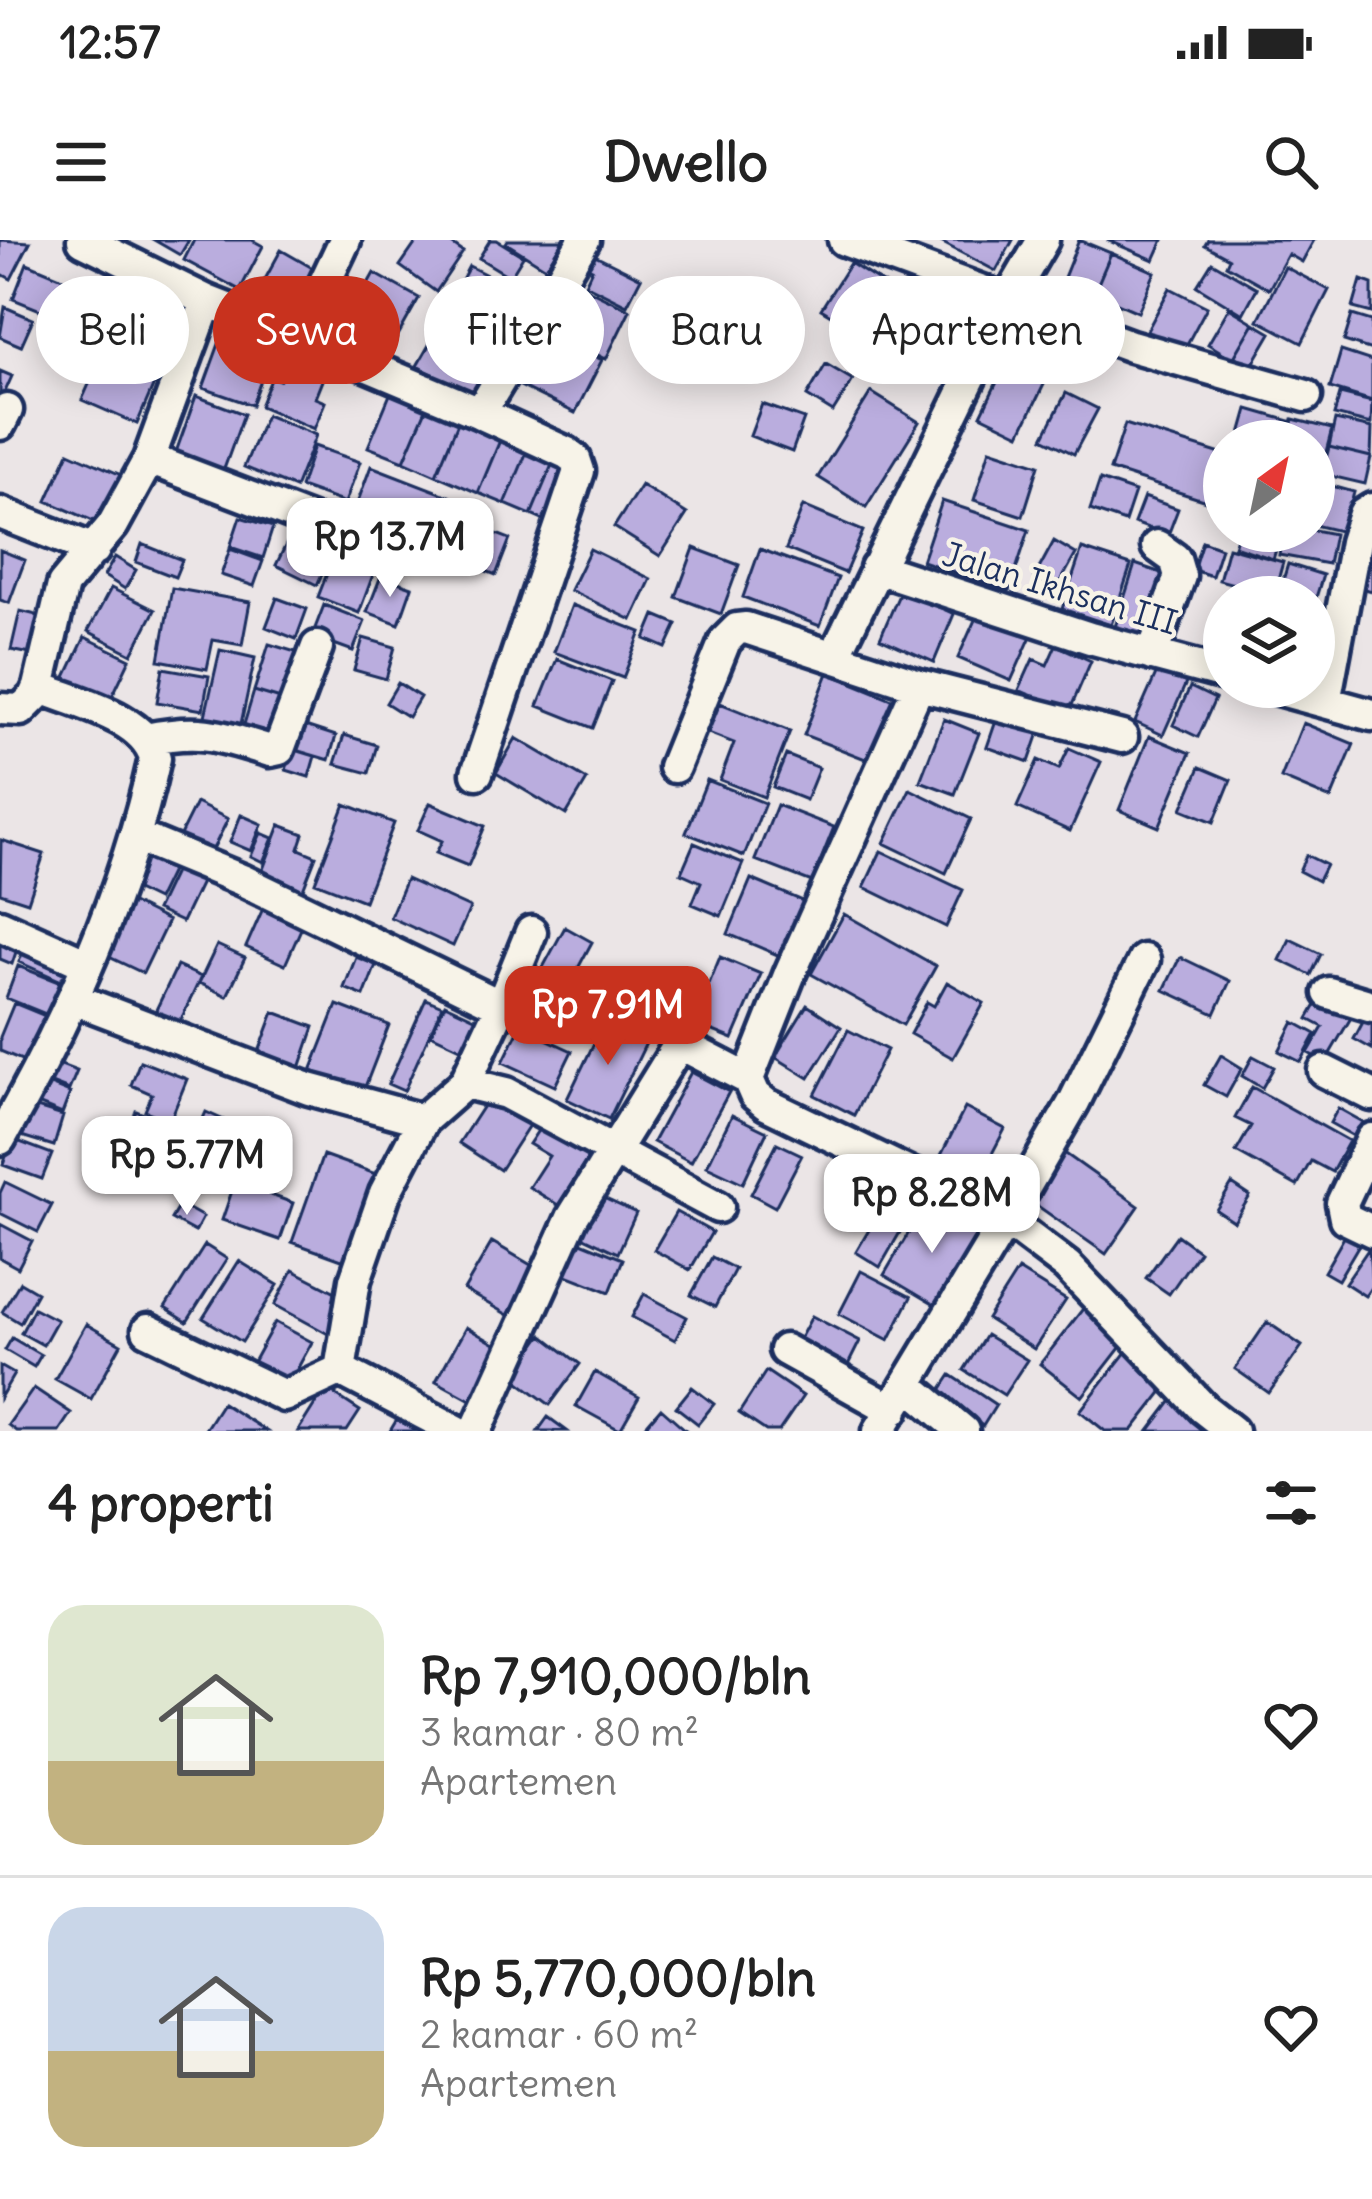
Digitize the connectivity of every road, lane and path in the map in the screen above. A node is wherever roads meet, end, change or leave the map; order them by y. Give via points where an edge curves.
1 (83, 240) edge
2 (345, 240) edge
3 (584, 240) edge
4 (844, 240) edge
5 (1043, 240) edge
6 (328, 276) edge
7 (942, 276) edge
8 (1022, 276) edge
9 (207, 301) junction
10 (213, 303) edge
11 (1125, 344) edge
12 (400, 379) edge
13 (967, 384) edge
14 (1306, 396) dead end
15 (480, 412) junction
16 (149, 459) junction
17 (1372, 509) edge
18 (0, 513) edge
19 (327, 527) dead end
20 (1157, 546) dead end
21 (94, 550) junction
22 (876, 568) junction
23 (316, 647) dead end
24 (1335, 649) edge
25 (835, 655) junction
26 (1152, 655) junction
27 (1203, 668) edge
28 (919, 685) junction
29 (38, 687) junction
30 (1335, 705) edge
31 (0, 709) edge
32 (1372, 715) edge
33 (1122, 737) dead end
34 (146, 739) junction
35 (674, 767) dead end
36 (477, 773) dead end
37 (138, 837) junction
38 (0, 925) edge
39 (531, 932) dead end
40 (1144, 960) dead end
41 (87, 964) junction
42 (1330, 993) dead end
43 (74, 999) junction
44 (501, 1006) junction
45 (1372, 1006) edge
46 (1324, 1072) dead end
47 (748, 1079) junction
48 (465, 1083) junction
49 (1372, 1094) edge
50 (423, 1120) junction
51 (1372, 1138) edge
52 (0, 1139) edge
53 (613, 1149) junction
54 (718, 1208) dead end
55 (1006, 1220) junction
56 (1372, 1231) edge
57 (148, 1330) dead end
58 (785, 1350) dead end
59 (340, 1370) junction
60 (893, 1409) edge
61 (457, 1431) edge
62 (476, 1431) edge
63 (963, 1431) edge
64 (1232, 1431) edge

1 - 9 street
2 - 6 street
3 - 15 street
4 - 7 street
5 - 8 street
9 - 10 street
9 - 16 street
11 - 14 street
12 - 15 street
13 - 22 street
15 - 36 street via 567,453 579,471
16 - 19 street
16 - 21 street
17 - 24 street via 1355,542
18 - 21 street
20 - 26 street via 1175,559 1180,576
21 - 29 street via 63,585
22 - 25 street
22 - 26 street, Jalan Ikhsan III
23 - 34 street via 279,749 208,732
25 - 28 street
25 - 35 street via 746,628 730,634
26 - 27 street, Jalan Ikhsan III
28 - 33 street
28 - 47 street
29 - 31 street via 21,710
29 - 34 street
30 - 32 street
34 - 37 street via 155,758
37 - 41 street
37 - 44 street
38 - 41 street
39 - 44 street
40 - 55 street
41 - 43 street
42 - 45 street
43 - 50 street via 309,1089
43 - 52 street
44 - 48 street
46 - 49 street
47 - 53 street via 676,1048
47 - 55 street via 766,1104
48 - 50 street
48 - 53 street via 506,1093
50 - 59 street via 367,1239
51 - 56 street via 1342,1204 1345,1218
53 - 54 street
53 - 62 street via 572,1218
55 - 60 street
55 - 64 street via 1067,1266
57 - 59 street via 284,1396
58 - 60 street
59 - 61 street
60 - 63 street

